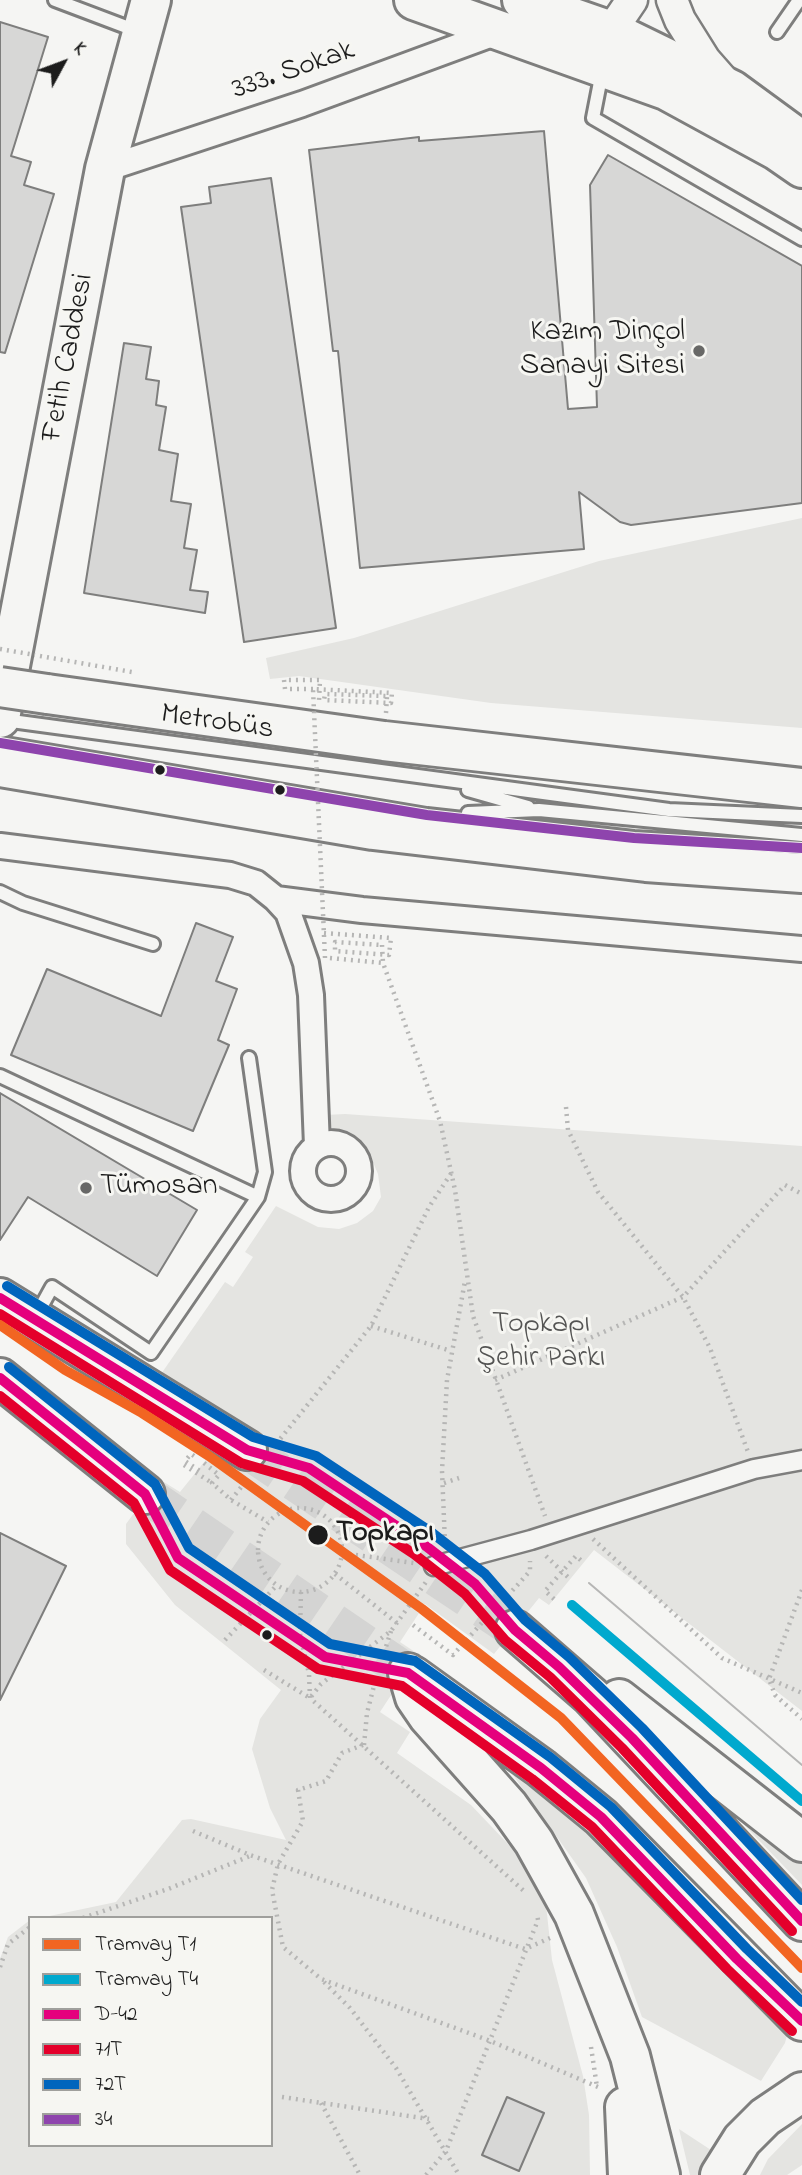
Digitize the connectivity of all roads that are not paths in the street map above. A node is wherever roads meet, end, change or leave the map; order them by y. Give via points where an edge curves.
1 (55, 0) edge
2 (414, 0) edge
3 (479, 0) edge
4 (632, 0) edge
5 (673, 0) edge
6 (799, 0) edge
7 (513, 15) edge
8 (147, 16) edge
9 (777, 32) dead end
10 (607, 48) junction
11 (732, 90) junction
12 (802, 141) edge
13 (802, 168) edge
14 (105, 169) junction
15 (802, 239) edge
16 (0, 687) edge
17 (43, 710) junction
18 (0, 719) edge
19 (0, 743) edge
20 (23, 763) edge
21 (428, 779) junction
22 (802, 788) edge
23 (539, 810) junction
24 (427, 815) junction
25 (802, 816) edge
26 (802, 835) edge
27 (0, 846) edge
28 (802, 848) edge
29 (802, 873) edge
30 (0, 892) edge
31 (276, 899) junction
32 (153, 944) dead end
33 (802, 949) edge
34 (249, 1058) dead end
35 (0, 1076) edge
36 (317, 1146) dead end
37 (258, 1197) junction
38 (0, 1297) edge
39 (34, 1319) junction
40 (0, 1378) edge
41 (257, 1458) tunnel mouth
42 (802, 1460) edge
43 (145, 1494) tunnel mouth
44 (434, 1566) road end
45 (802, 1842) edge
46 (802, 1921) edge
47 (802, 2021) edge
48 (618, 2028) junction
49 (802, 2092) edge
50 (628, 2175) edge
51 (660, 2175) edge
52 (720, 2175) edge

1 - 8 lane
2 - 7 main road
3 - 10 main road via 584,34
4 - 10 street
5 - 11 street via 705,60
6 - 9 lane
7 - 10 main road
7 - 14 street, 333. Sokak via 302,104
8 - 14 main road, Fetih Caddesi
10 - 11 main road
10 - 13 main road
10 - 15 lane via 593,118
11 - 12 main road
14 - 18 main road, Fetih Caddesi
16 - 17 main road, bridge
17 - 18 lane, Metrobüs
17 - 21 lane, Metrobüs
17 - 22 main road
19 - 20 lane, Metrobüs
20 - 24 lane, Metrobüs
20 - 29 main road via 373,830 646,862
21 - 23 lane, Metrobüs
21 - 25 lane, Metrobüs via 669,810
23 - 24 lane, Metrobüs
23 - 26 lane, Metrobüs
24 - 28 lane, Metrobüs via 634,838
27 - 31 street via 230,875 256,883
30 - 32 lane
31 - 33 street
31 - 36 street via 288,912 306,963
34 - 37 lane via 265,1172
35 - 37 lane
37 - 39 lane via 151,1353 52,1287
38 - 39 main road
39 - 41 main road
40 - 43 main road
42 - 44 street via 754,1469
45 - 46 main road via 644,1716 503,1615 591,1696
47 - 48 main road via 601,1817 541,1768 390,1666 534,1842 580,1925
48 - 50 main road
48 - 51 main road
49 - 52 main road via 765,2117 742,2140

